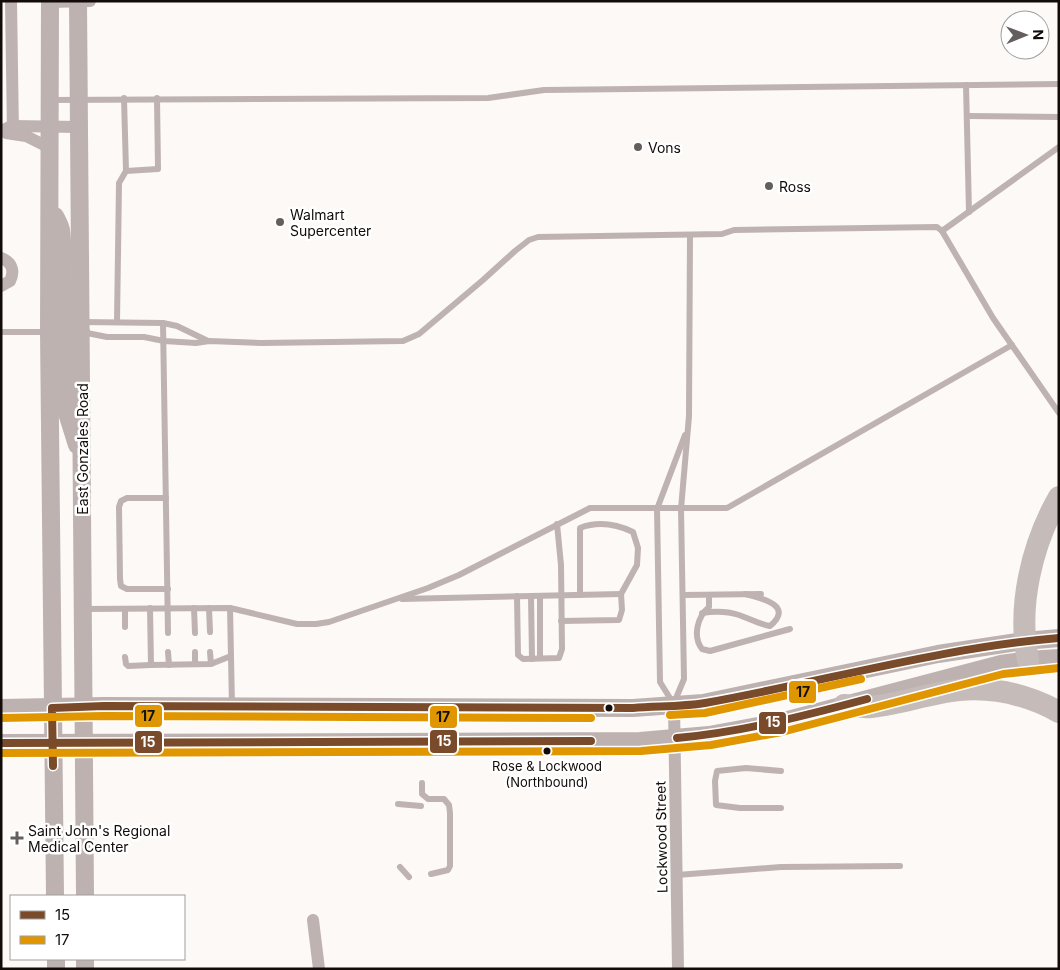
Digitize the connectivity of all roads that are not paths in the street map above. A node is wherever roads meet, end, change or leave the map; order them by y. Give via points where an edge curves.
1 (78, 1) edge
2 (90, 1) edge
3 (50, 2) edge
4 (8, 4) edge
5 (1059, 84) edge
6 (966, 85) junction
7 (124, 98) junction
8 (157, 98) junction
9 (79, 99) junction
10 (50, 100) junction
11 (966, 116) junction
12 (1059, 117) edge
13 (50, 126) junction
14 (79, 127) junction
15 (7, 131) edge
16 (1059, 147) edge
17 (50, 148) junction
18 (126, 171) junction
19 (50, 205) junction
20 (969, 212) junction
21 (942, 230) junction
22 (690, 235) junction
23 (1, 258) edge
24 (1, 286) edge
25 (117, 322) junction
26 (163, 322) junction
27 (81, 327) junction
28 (1, 332) edge
29 (49, 332) junction
30 (209, 341) junction
31 (164, 342) junction
32 (1012, 345) junction
33 (1059, 413) edge
34 (687, 431) junction
35 (82, 460) junction
36 (1059, 497) edge
37 (166, 498) junction
38 (657, 509) junction
39 (681, 509) junction
40 (558, 524) junction
41 (168, 589) junction
42 (621, 594) junction
43 (745, 594) junction
44 (761, 594) dead end
45 (683, 595) junction
46 (709, 595) junction
47 (517, 596) junction
48 (531, 596) junction
49 (540, 596) junction
50 (561, 596) junction
51 (580, 596) junction
52 (395, 599) junction
53 (125, 608) junction
54 (150, 608) junction
55 (168, 608) junction
56 (194, 608) junction
57 (209, 608) junction
58 (230, 608) junction
59 (83, 609) junction
60 (702, 613) junction
61 (561, 621) junction
62 (125, 627) dead end
63 (790, 629) dead end
64 (210, 632) dead end
65 (168, 633) dead end
66 (195, 633) dead end
67 (1059, 638) edge
68 (1026, 650) junction
69 (168, 652) dead end
70 (195, 652) dead end
71 (210, 652) dead end
72 (231, 656) junction
73 (126, 657) dead end
74 (540, 658) junction
75 (1059, 658) edge
76 (532, 659) junction
77 (169, 664) junction
78 (195, 664) junction
79 (210, 664) junction
80 (150, 665) junction
81 (674, 704) junction
82 (844, 705) junction
83 (84, 706) junction
84 (232, 707) junction
85 (1, 708) edge
86 (52, 708) junction
87 (1059, 712) edge
88 (675, 738) junction
89 (53, 742) junction
90 (84, 742) junction
91 (1, 743) edge
92 (780, 771) dead end
93 (422, 783) dead end
94 (398, 804) dead end
95 (421, 806) dead end
96 (781, 808) dead end
97 (900, 866) dead end
98 (431, 874) dead end
99 (677, 875) junction
100 (55, 895) edge
101 (86, 895) edge
102 (313, 920) dead end
103 (319, 969) edge
104 (678, 969) edge

1 - 2 street
1 - 3 street
1 - 9 main road, East Gonzales Road
3 - 10 main road
4 - 15 street
5 - 6 lane
6 - 8 lane via 544,90 488,98
6 - 11 lane
7 - 8 lane
7 - 9 lane
7 - 18 lane
8 - 18 lane via 158,169
9 - 10 lane
9 - 14 main road, East Gonzales Road
10 - 13 main road
11 - 12 lane
11 - 20 lane
13 - 14 street
13 - 15 street
13 - 17 main road
14 - 27 main road, East Gonzales Road
15 - 17 street
16 - 20 lane
17 - 19 main road
18 - 25 lane via 118,182
19 - 27 main road via 61,228 64,305 68,321 74,331
19 - 29 main road
20 - 21 lane
21 - 22 lane via 937,227 734,230 722,234
21 - 32 lane
22 - 30 lane via 555,236 529,240 419,334 403,341
22 - 34 lane
23 - 24 street via 10,263 13,272 10,281
25 - 26 lane
25 - 27 lane
26 - 30 lane
26 - 31 lane
27 - 31 lane via 107,337
27 - 35 main road, East Gonzales Road
28 - 29 lane
29 - 35 main road via 58,332 63,338 67,413
29 - 86 main road
30 - 31 lane
31 - 37 lane
32 - 33 lane
32 - 39 lane via 727,508
34 - 38 lane
34 - 39 lane
35 - 59 main road, East Gonzales Road
36 - 68 highway via 1033,559 1028,584
37 - 41 lane
37 - 41 lane via 127,498 121,501 120,579 121,586 126,589
38 - 39 lane
38 - 40 lane via 590,508
38 - 81 lane via 660,682
39 - 45 lane
40 - 50 lane
40 - 52 lane via 459,575
41 - 55 lane
42 - 51 lane
42 - 51 lane via 637,565 638,548 633,532 621,526 590,524 580,528
42 - 61 lane via 619,620
43 - 44 lane
43 - 46 lane
43 - 60 lane via 771,601 778,612 775,622 770,626 737,614
45 - 46 lane
45 - 81 lane via 684,679
46 - 60 lane via 709,606
47 - 48 lane
47 - 52 lane
47 - 76 lane via 518,655
48 - 49 lane
48 - 76 lane
49 - 50 lane
49 - 74 lane
50 - 51 lane
50 - 61 lane
52 - 58 lane via 316,624 297,624
53 - 54 lane
53 - 59 lane
53 - 62 lane
54 - 55 lane
54 - 80 lane
55 - 56 lane
55 - 65 lane
56 - 57 lane
56 - 66 lane
57 - 58 lane
57 - 64 lane
58 - 72 lane
59 - 83 main road, East Gonzales Road
60 - 63 lane via 697,638 702,649 710,651
61 - 74 lane via 562,649 559,658
67 - 68 main road
68 - 75 main road
68 - 81 main road via 938,654 702,703
68 - 82 main road via 961,674
69 - 77 lane
70 - 78 lane
71 - 79 lane
72 - 79 lane
72 - 84 lane
73 - 80 lane via 128,666
74 - 76 lane
77 - 78 lane
77 - 80 lane
78 - 79 lane
81 - 84 main road via 633,708
81 - 88 street, Lockwood Street
82 - 87 highway via 870,708 958,690 985,689 1018,695
82 - 88 main road via 780,722
83 - 84 main road
83 - 86 main road
83 - 90 main road, East Gonzales Road
85 - 86 main road
86 - 89 main road
88 - 90 main road via 396,743
88 - 99 street, Lockwood Street
89 - 90 main road
89 - 91 main road
89 - 100 main road
90 - 101 main road, East Gonzales Road
92 - 96 lane via 746,768 717,771 715,781 716,805
93 - 98 lane via 422,794 428,799 444,799 446,805 450,866 448,870
94 - 95 lane
97 - 99 lane via 781,867
99 - 104 street, Lockwood Street
102 - 103 street

